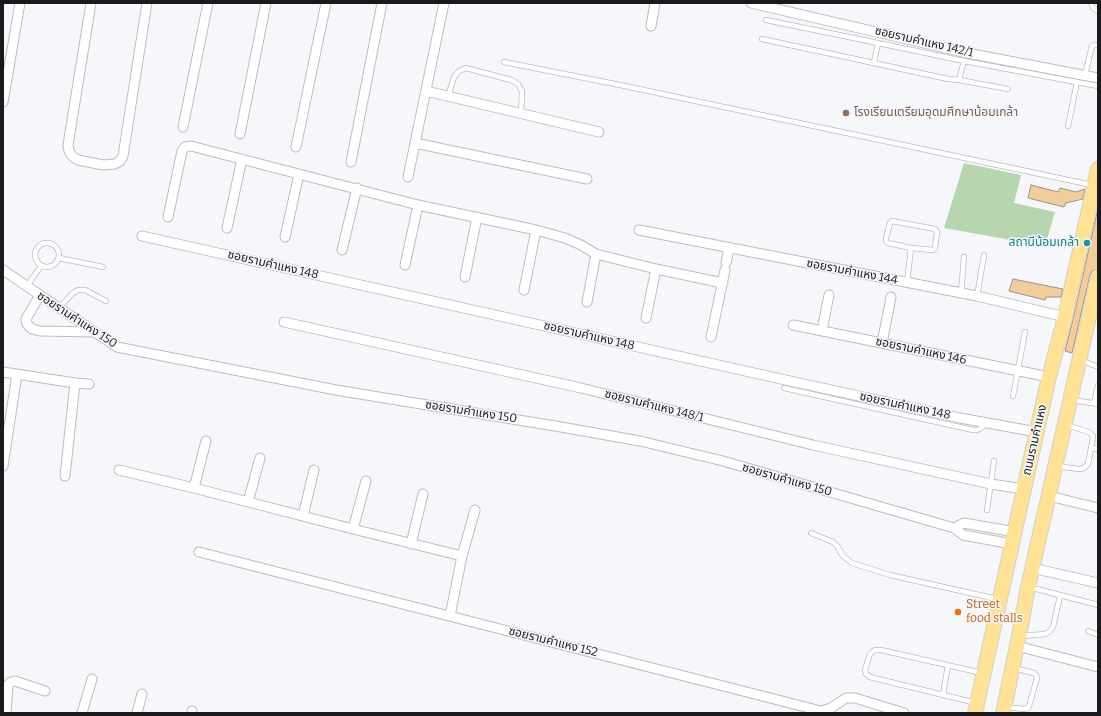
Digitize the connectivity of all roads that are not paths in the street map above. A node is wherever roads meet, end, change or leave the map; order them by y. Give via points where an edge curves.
1 (20, 3) edge
2 (91, 3) edge
3 (147, 3) edge
4 (208, 3) edge
5 (266, 3) edge
6 (326, 3) edge
7 (382, 3) edge
8 (444, 3) edge
9 (655, 3) edge
10 (751, 3) edge
11 (1091, 3) edge
12 (1098, 11) edge
13 (766, 20) dead end
14 (651, 26) dead end
15 (762, 39) dead end
16 (878, 43) junction
17 (1098, 45) edge
18 (964, 61) junction
19 (504, 62) dead end
20 (874, 63) junction
21 (1084, 76) junction
22 (1098, 78) edge
23 (959, 80) junction
24 (1077, 82) junction
25 (1098, 86) edge
26 (1008, 89) dead end
27 (426, 91) junction
28 (448, 96) junction
29 (3, 102) edge
30 (521, 114) junction
31 (1068, 126) dead end
32 (183, 127) dead end
33 (600, 132) dead end
34 (240, 134) dead end
35 (415, 143) junction
36 (296, 147) dead end
37 (242, 159) junction
38 (351, 162) dead end
39 (1098, 169) edge
40 (298, 174) junction
41 (408, 177) dead end
42 (587, 179) dead end
43 (1094, 186) junction
44 (357, 188) junction
45 (418, 204) junction
46 (168, 217) dead end
47 (477, 217) junction
48 (227, 228) dead end
49 (536, 230) junction
50 (639, 230) dead end
51 (142, 236) dead end
52 (285, 237) dead end
53 (729, 248) junction
54 (911, 248) junction
55 (342, 250) dead end
56 (596, 254) junction
57 (984, 255) dead end
58 (964, 257) dead end
59 (59, 258) junction
60 (405, 265) dead end
61 (41, 266) junction
62 (103, 267) dead end
63 (656, 269) junction
64 (4, 271) edge
65 (465, 277) dead end
66 (1098, 277) edge
67 (723, 283) junction
68 (907, 283) junction
69 (27, 286) junction
70 (524, 290) dead end
71 (961, 293) junction
72 (40, 295) junction
73 (829, 295) dead end
74 (977, 296) junction
75 (891, 297) dead end
76 (106, 301) dead end
77 (587, 302) dead end
78 (59, 308) junction
79 (1065, 317) junction
80 (646, 318) dead end
81 (284, 322) dead end
82 (793, 325) dead end
83 (822, 330) junction
84 (94, 332) junction
85 (1026, 332) dead end
86 (711, 337) dead end
87 (882, 343) junction
88 (1080, 359) junction
89 (1098, 367) edge
90 (1018, 371) junction
91 (3, 372) edge
92 (18, 374) junction
93 (1049, 378) junction
94 (75, 383) junction
95 (89, 384) dead end
96 (1098, 386) edge
97 (784, 388) dead end
98 (1014, 396) dead end
99 (1070, 400) junction
100 (1096, 403) edge
101 (987, 422) junction
102 (1065, 425) junction
103 (1037, 432) junction
104 (206, 441) dead end
105 (1091, 448) junction
106 (1098, 449) edge
107 (260, 458) dead end
108 (994, 461) dead end
109 (3, 466) edge
110 (1056, 466) junction
111 (119, 470) dead end
112 (314, 470) dead end
113 (65, 476) dead end
114 (366, 481) dead end
115 (991, 484) junction
116 (194, 488) junction
117 (1024, 489) junction
118 (423, 494) dead end
119 (1049, 496) junction
120 (248, 502) junction
121 (1098, 508) edge
122 (475, 510) dead end
123 (987, 510) dead end
124 (303, 516) junction
125 (353, 529) junction
126 (811, 534) dead end
127 (1013, 538) junction
128 (412, 544) junction
129 (199, 552) dead end
130 (462, 556) junction
131 (1032, 568) junction
132 (1098, 583) edge
133 (1028, 587) junction
134 (1060, 596) junction
135 (1000, 600) junction
136 (1098, 606) edge
137 (450, 616) junction
138 (1088, 631) dead end
139 (1098, 635) edge
140 (1018, 641) junction
141 (948, 665) junction
142 (1013, 667) junction
143 (1098, 667) edge
144 (984, 673) junction
145 (92, 679) dead end
146 (45, 692) dead end
147 (142, 694) dead end
148 (943, 695) junction
149 (976, 708) edge
150 (878, 710) edge
151 (1003, 710) edge
152 (6, 713) edge
153 (82, 713) edge
154 (137, 713) edge
155 (904, 713) edge

1 - 29 street
2 - 3 street via 68,145 72,156 78,160 103,165 115,164 122,156
4 - 32 street
5 - 34 street
6 - 36 street
7 - 38 street
8 - 27 street
9 - 14 street
10 - 21 street, ซอยรามคำแหง 142/1
11 - 12 lane
13 - 16 lane
15 - 20 lane
16 - 18 lane
16 - 20 lane
17 - 21 lane via 1092,46
18 - 23 lane
18 - 24 lane
19 - 43 lane via 628,86
20 - 23 lane
21 - 22 street, ซอยรามคำแหง 142/1
23 - 26 lane
24 - 25 lane
24 - 31 lane
27 - 28 street
27 - 35 street
28 - 30 street
28 - 30 lane via 454,77 466,68 518,84 522,91
30 - 33 street
35 - 41 street
35 - 42 street
37 - 40 street
37 - 46 street via 185,146
37 - 48 street
39 - 43 main road, ถนนรามคำแหง
40 - 44 street
40 - 52 street
43 - 79 main road, ถนนรามคำแหง
44 - 45 street
44 - 55 street
45 - 47 street
45 - 60 street
47 - 49 street
47 - 65 street
49 - 56 street via 566,238
49 - 70 street
50 - 53 street, ซอยรามคำแหง 144
51 - 101 street, ซอยรามคำแหง 148 via 781,379
53 - 67 street
53 - 68 street, ซอยรามคำแหง 144
54 - 54 lane via 886,241 892,221 936,230 936,247 933,250
54 - 68 lane
56 - 63 street
56 - 77 street
57 - 74 lane
58 - 71 lane
59 - 61 lane via 55,265
59 - 61 lane via 57,247 50,243 43,244 35,253 36,260
59 - 62 lane
61 - 69 lane
63 - 67 street
63 - 80 street
64 - 69 street, ซอยรามคำแหง 150
66 - 88 main road
67 - 86 street
68 - 71 street, ซอยรามคำแหง 144
69 - 72 street, ซอยรามคำแหง 150
71 - 74 street, ซอยรามคำแหง 144
72 - 78 street, ซอยรามคำแหง 150
72 - 84 street via 26,319 32,329
73 - 83 street
74 - 79 street, ซอยรามคำแหง 144
75 - 87 street
76 - 78 lane via 84,290 78,290
78 - 84 street, ซอยรามคำแหง 150
79 - 93 main road, ถนนรามคำแหง
81 - 115 street, ซอยรามคำแหง 148/1 via 581,388 813,445
82 - 83 street, ซอยรามคำแหง 146
83 - 87 street, ซอยรามคำแหง 146
84 - 127 street, ซอยรามคำแหง 150 via 117,347 128,350 336,390 640,441 723,461 954,528 963,535
85 - 90 lane
87 - 90 street, ซอยรามคำแหง 146
88 - 89 lane
88 - 99 main road
90 - 93 street, ซอยรามคำแหง 146
90 - 98 lane
91 - 92 street
92 - 94 street
92 - 109 street
93 - 103 main road, ถนนรามคำแหง
94 - 95 street
94 - 113 street
96 - 100 lane
97 - 101 lane via 973,430 981,428
99 - 100 lane
99 - 102 main road
101 - 103 street, ซอยรามคำแหง 148
102 - 105 lane via 1089,432 1093,436
102 - 110 main road
103 - 117 main road, ถนนรามคำแหง
104 - 116 street
105 - 106 lane
105 - 110 lane via 1088,464 1084,468
107 - 120 street
108 - 115 lane
110 - 119 main road
111 - 116 street
112 - 124 street
114 - 125 street
115 - 117 street, ซอยรามคำแหง 148/1
115 - 123 lane
116 - 120 street
117 - 127 main road, ถนนรามคำแหง
118 - 128 street
119 - 121 street
119 - 131 main road
120 - 124 street
122 - 130 street
124 - 125 street
125 - 128 street
126 - 135 lane via 833,542 852,564
127 - 135 main road, ถนนรามคำแหง
128 - 130 street
129 - 137 street, ซอยรามคำแหง 152
130 - 137 street
131 - 132 street
131 - 133 main road
133 - 134 lane
133 - 140 main road
134 - 136 lane
134 - 140 lane via 1050,632
135 - 144 main road, ถนนรามคำแหง
137 - 150 street, ซอยรามคำแหง 152 via 821,711 846,698 855,698
138 - 139 lane
140 - 142 main road
140 - 143 street
141 - 144 lane
141 - 148 lane
141 - 148 lane via 875,650 870,654 865,670 870,677
142 - 151 main road
142 - 151 lane via 1034,673 1037,678 1028,708
144 - 149 main road, ถนนรามคำแหง
145 - 153 street
146 - 152 street via 15,681 11,682 8,685
147 - 154 street
148 - 149 lane
150 - 155 street, ซอยรามคำแหง 152

